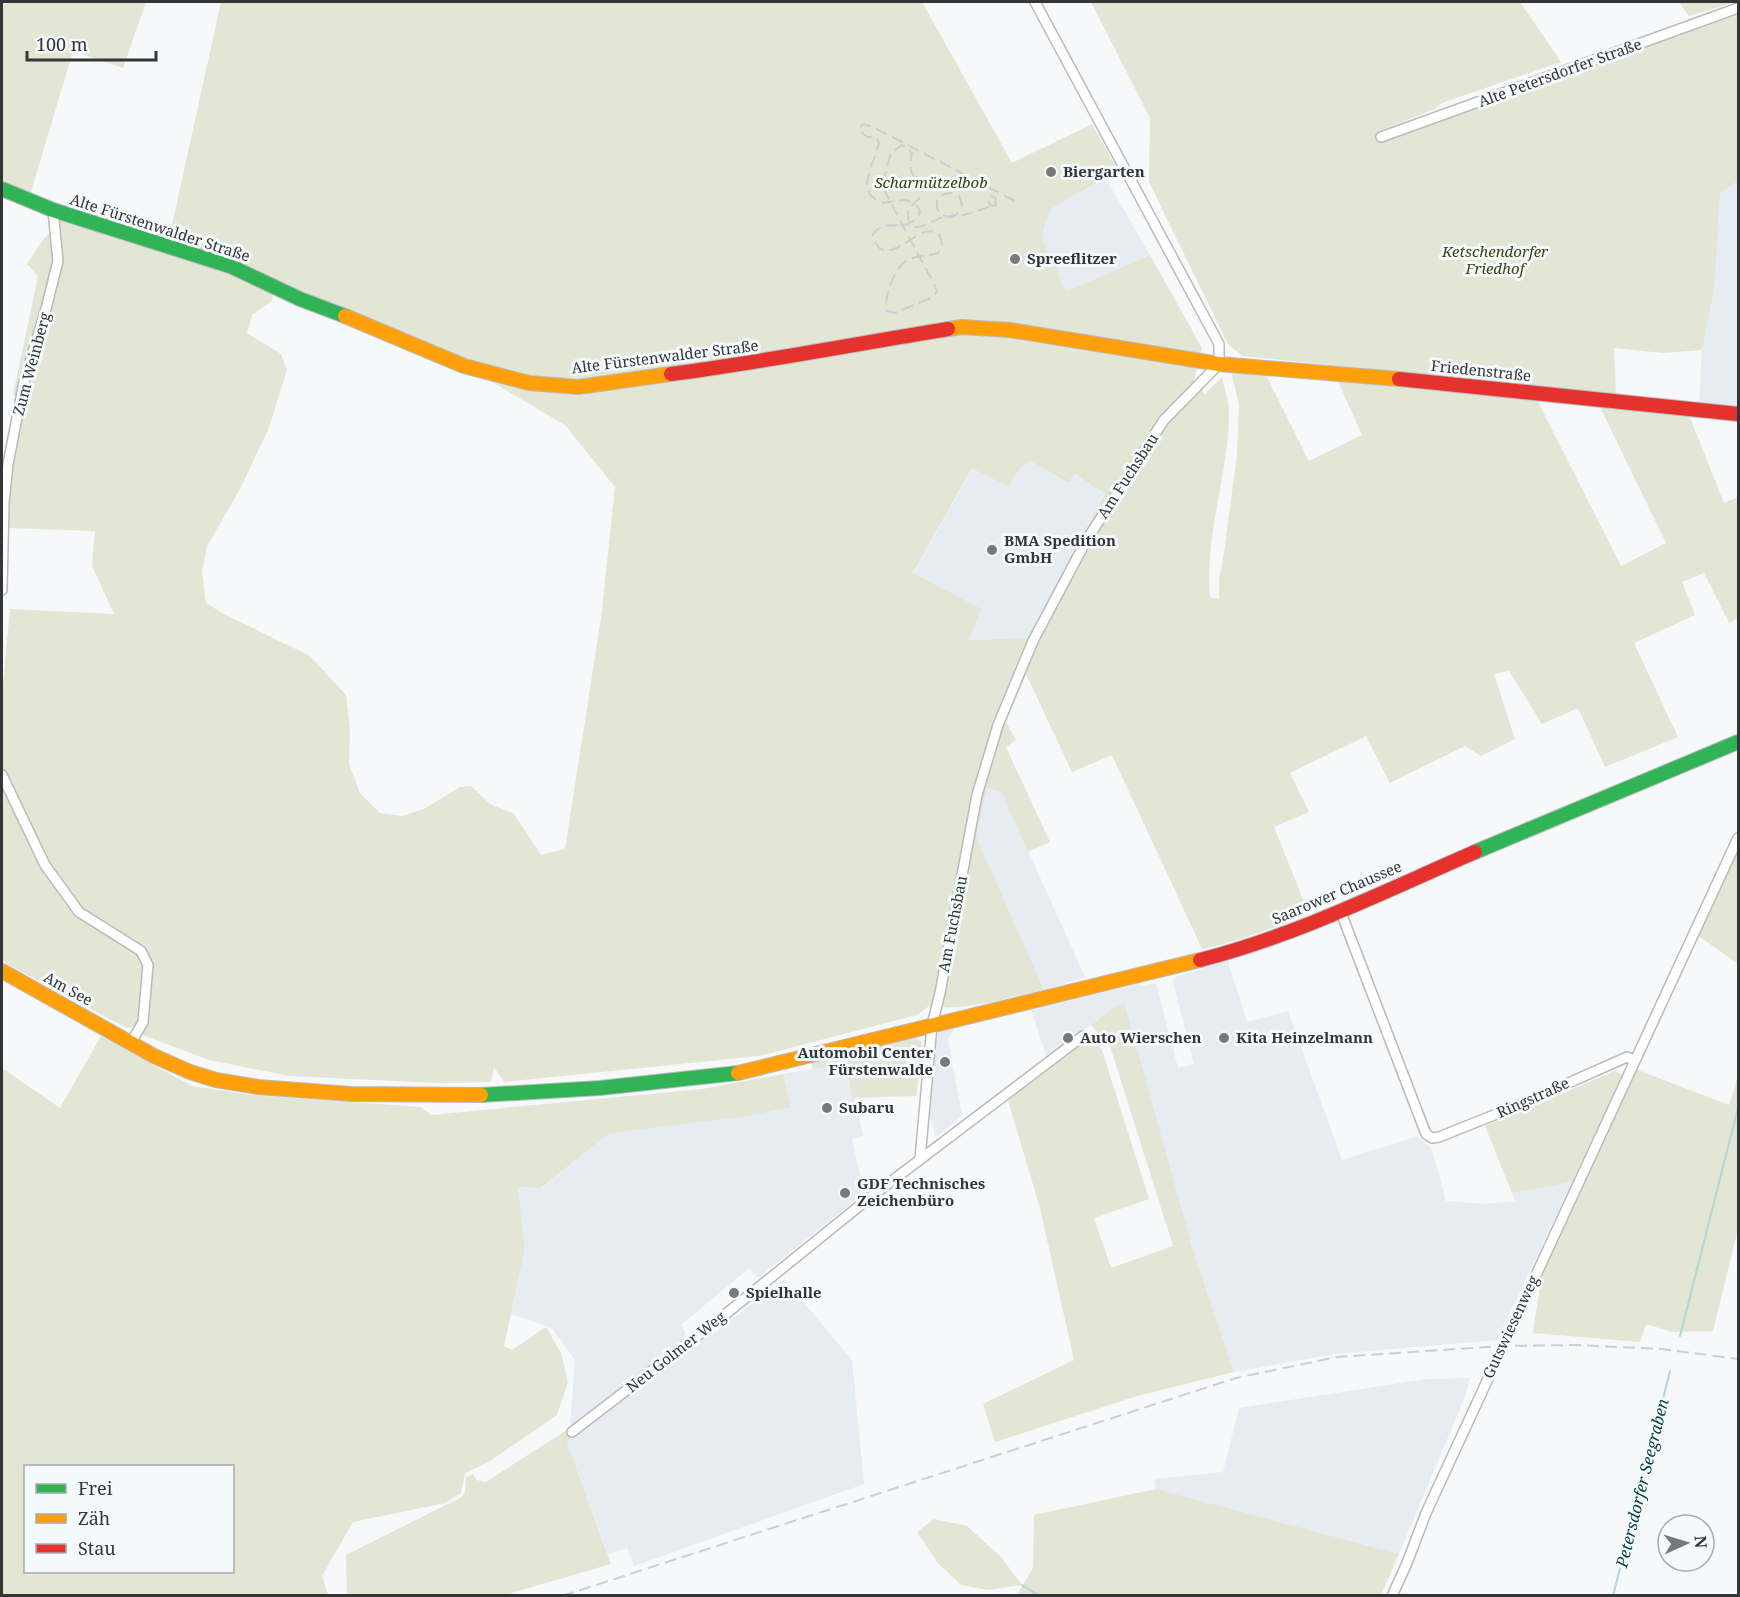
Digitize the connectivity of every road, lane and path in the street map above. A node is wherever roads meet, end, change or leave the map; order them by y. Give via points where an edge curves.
1 (1035, 2) edge
2 (1738, 8) edge
3 (1382, 137) dead end
4 (2, 189) edge
5 (53, 210) junction
6 (1219, 364) junction
7 (1738, 414) edge
8 (2, 590) edge
9 (1738, 742) edge
10 (2, 775) edge
11 (1738, 838) edge
12 (1341, 910) junction
13 (2, 971) edge
14 (932, 1026) junction
15 (1083, 1036) dead end
16 (125, 1040) junction
17 (1634, 1060) junction
18 (920, 1159) junction
19 (572, 1432) dead end
20 (1392, 1596) edge

1 - 6 street via 1219,344
2 - 3 street, Alte Petersdorfer Straße
4 - 5 main road, Alte Fürstenwalder Straße
5 - 6 main road, Alte Fürstenwalder Straße via 230,266 434,355 529,382 578,387 755,363 962,327 1010,330
5 - 8 street, Zum Weinberg via 58,261 24,382 8,464
6 - 7 main road, Friedenstraße
6 - 14 street, Am Fuchsbau via 1164,420 1086,541 1025,659 998,725 977,795
9 - 12 main road, Saarower Chaussee
10 - 16 street via 45,865 79,912 141,951 148,965 143,1022
11 - 17 street
12 - 14 main road, Saarower Chaussee via 1231,952
12 - 17 street, Ringstraße via 1426,1134 1432,1138 1627,1057
13 - 16 main road, Am See
14 - 16 main road, Saarower Chaussee via 727,1075 499,1096 358,1095 227,1081 182,1068
14 - 18 street
15 - 18 street, Neu Golmer Weg
17 - 20 street, Gutswiesenweg via 1426,1513
18 - 19 street, Neu Golmer Weg

